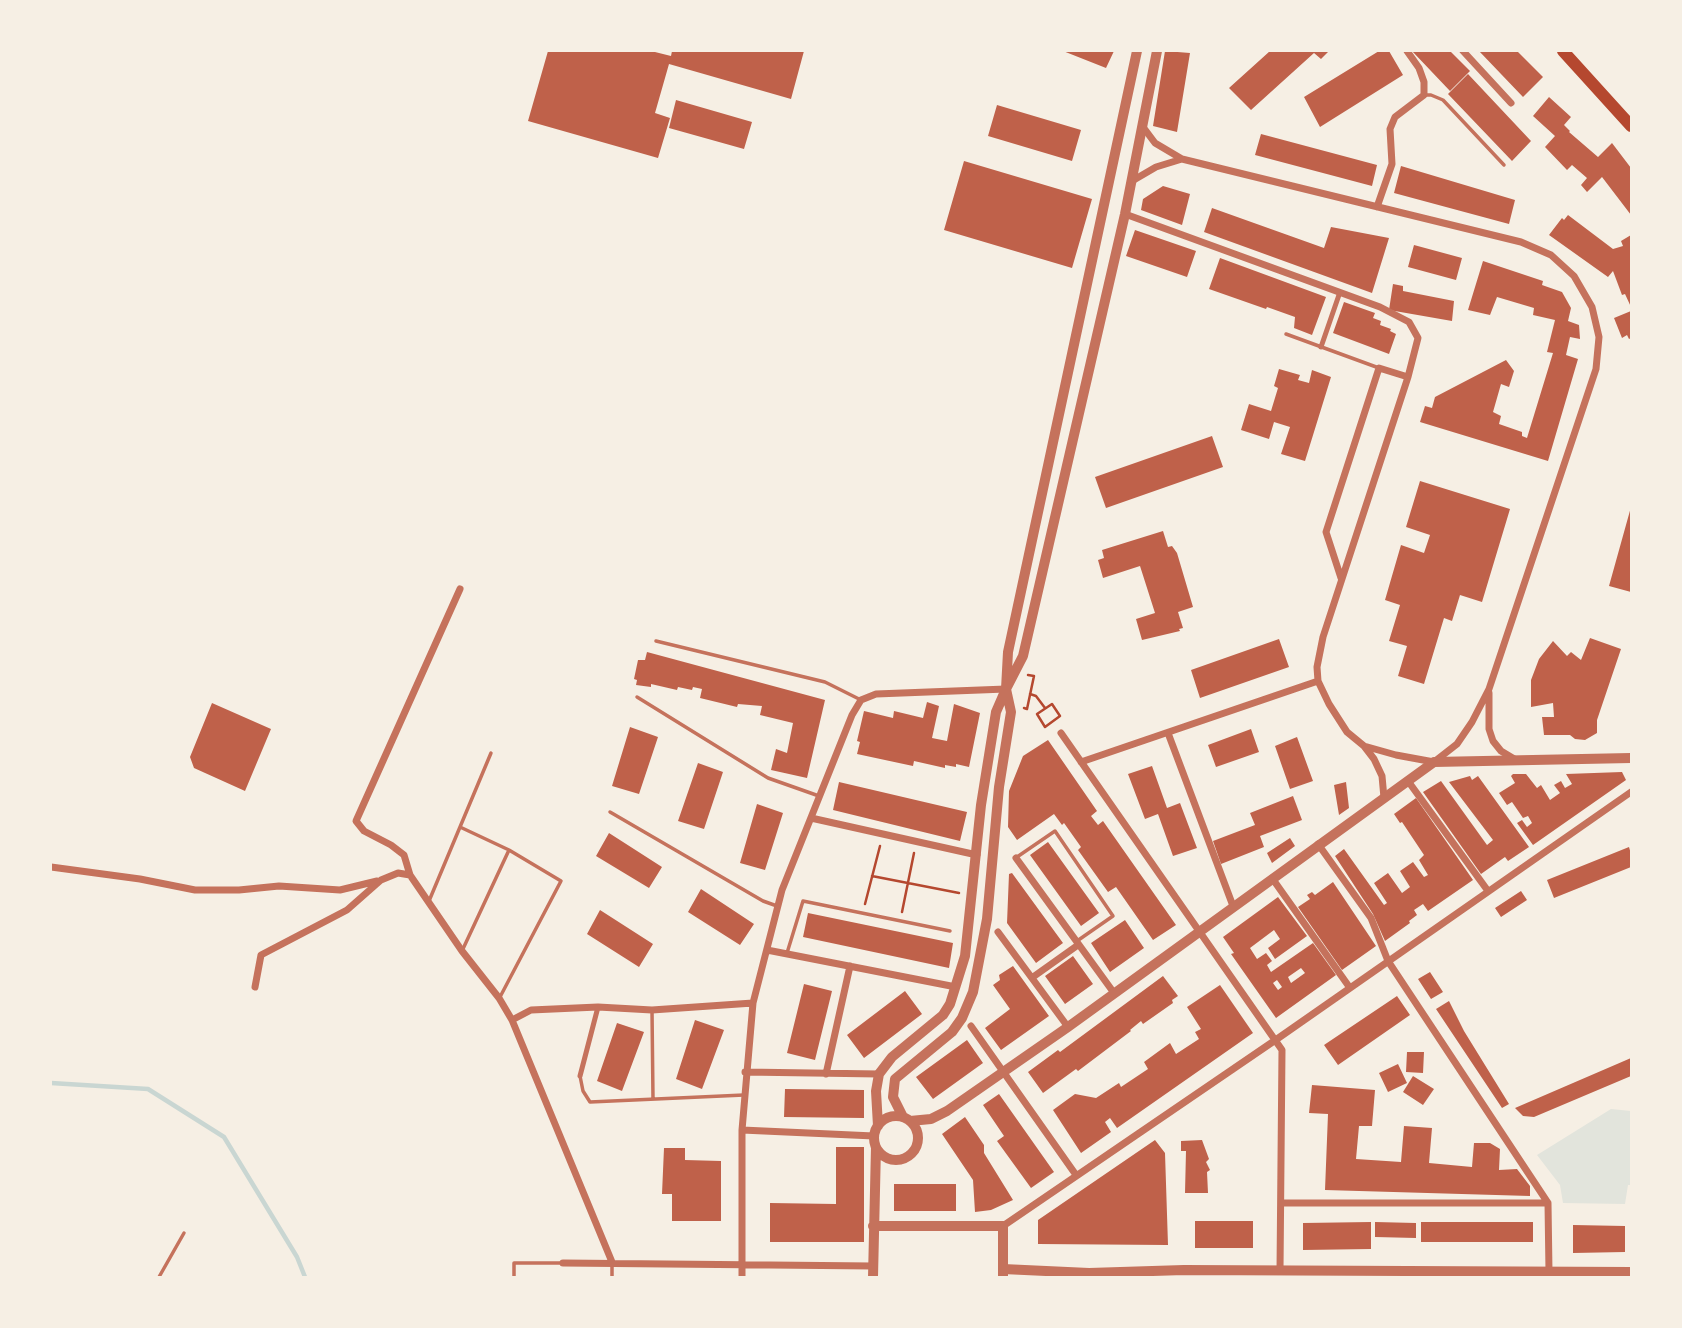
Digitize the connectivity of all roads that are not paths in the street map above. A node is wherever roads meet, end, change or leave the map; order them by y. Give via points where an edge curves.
1 (1137, 51) edge
2 (1157, 51) edge
3 (1407, 51) edge
4 (1463, 51) edge
5 (1563, 51) edge
6 (1424, 95) junction
7 (1511, 103) dead end
8 (1143, 127) junction
9 (1631, 127) edge
10 (1182, 159) junction
11 (1504, 165) dead end
12 (1132, 181) junction
13 (1377, 207) junction
14 (1125, 214) junction
15 (1340, 292) junction
16 (1286, 334) dead end
17 (1321, 347) junction
18 (1379, 368) junction
19 (1408, 377) junction
20 (1342, 579) junction
21 (460, 589) dead end
22 (656, 641) dead end
23 (1318, 681) junction
24 (1006, 689) junction
25 (1489, 689) junction
26 (637, 697) dead end
27 (861, 700) junction
28 (1061, 733) dead end
29 (1168, 733) junction
30 (1364, 746) junction
31 (491, 753) dead end
32 (1631, 758) edge
33 (1516, 760) junction
34 (1081, 762) junction
35 (1434, 762) junction
36 (1408, 781) junction
37 (1631, 792) edge
38 (819, 796) junction
39 (1384, 798) junction
40 (610, 811) dead end
41 (811, 818) junction
42 (460, 827) junction
43 (1318, 844) junction
44 (509, 850) junction
45 (976, 855) junction
46 (1016, 858) joint
47 (51, 867) edge
48 (410, 875) junction
49 (1272, 878) junction
50 (381, 880) junction
51 (1488, 891) junction
52 (429, 901) junction
53 (777, 906) junction
54 (1233, 906) junction
55 (1199, 931) junction
56 (950, 932) dead end
57 (998, 932) dead end
58 (1077, 943) junction
59 (767, 950) junction
60 (462, 951) junction
61 (786, 955) junction
62 (1388, 961) junction
63 (850, 966) junction
64 (1033, 977) junction
65 (255, 987) dead end
66 (956, 987) junction
67 (1350, 988) junction
68 (1114, 993) junction
69 (499, 999) junction
70 (753, 1003) junction
71 (598, 1007) junction
72 (652, 1010) junction
73 (512, 1020) junction
74 (971, 1026) dead end
75 (1068, 1027) junction
76 (1277, 1040) junction
77 (1004, 1071) junction
78 (745, 1072) junction
79 (826, 1074) junction
80 (879, 1074) junction
81 (580, 1076) joint
82 (744, 1095) junction
83 (653, 1099) junction
84 (907, 1119) junction
85 (742, 1130) junction
86 (876, 1136) junction
87 (893, 1160) junction
88 (874, 1174) junction
89 (1076, 1175) junction
90 (1281, 1203) junction
91 (1548, 1203) junction
92 (873, 1226) junction
93 (1003, 1226) junction
94 (184, 1233) dead end
95 (612, 1262) junction
96 (563, 1263) joint
97 (742, 1263) junction
98 (873, 1266) junction
99 (1280, 1270) junction
100 (1549, 1272) junction
101 (1631, 1272) edge
102 (1003, 1273) edge
103 (1184, 1274) edge
104 (1089, 1275) edge
105 (159, 1277) edge
106 (514, 1277) edge
107 (612, 1277) edge
108 (742, 1277) edge
109 (873, 1277) edge

1 - 24 street via 1008,652
2 - 8 street
3 - 6 street via 1419,68
4 - 7 street
5 - 9 main road
6 - 11 lane via 1443,100
6 - 13 street via 1395,117 1390,129 1392,164
8 - 10 street via 1155,143
8 - 12 street
10 - 12 street
10 - 13 street
12 - 14 street
13 - 25 street via 1521,242 1551,255 1574,276 1592,307 1599,337 1596,369
14 - 15 street
14 - 24 street via 1023,656
15 - 17 street
15 - 19 street via 1409,322 1418,338
16 - 17 lane
17 - 18 lane
18 - 19 street
18 - 20 street via 1326,532
19 - 20 street
20 - 23 street via 1322,637
21 - 48 street via 356,821 364,831 404,855
22 - 27 lane via 825,682
23 - 29 street
23 - 30 street via 1347,732
24 - 27 street via 876,694
24 - 45 street via 996,712
24 - 84 street via 1011,712 987,919 973,992 952,1032 895,1079 896,1108
25 - 33 street via 1493,741
25 - 35 street via 1457,744
26 - 38 lane via 768,778
27 - 38 street
28 - 34 street
29 - 34 street
29 - 54 street
30 - 35 street
30 - 39 street via 1382,776
31 - 42 lane
32 - 33 street
33 - 35 street
34 - 55 street
35 - 36 street
36 - 39 street
36 - 51 street
37 - 51 street
38 - 41 street
39 - 43 street
40 - 53 lane
41 - 45 street
41 - 53 street
42 - 44 lane
42 - 52 lane
43 - 49 street
43 - 62 street via 1371,918
44 - 60 lane
44 - 69 lane via 561,881
45 - 66 street via 969,930
46 - 58 street
46 - 58 lane via 1055,831 1113,916
47 - 50 street via 195,890 279,886 341,890
48 - 50 street via 398,873
48 - 52 street
49 - 54 street
49 - 67 street
50 - 65 street via 348,909 261,956
51 - 62 street
52 - 60 street
53 - 59 street
54 - 55 street
55 - 68 street
55 - 76 street
56 - 61 lane via 803,901
57 - 64 street
58 - 64 street
58 - 68 street
59 - 61 street
59 - 70 street
60 - 69 street
61 - 63 street
62 - 67 street
62 - 91 street
63 - 66 street
63 - 79 street
64 - 75 street
66 - 80 street via 943,1015
67 - 76 street
68 - 75 street
69 - 73 street
70 - 72 street
70 - 78 street
71 - 72 street
71 - 73 street via 531,1010
71 - 81 street
72 - 83 lane
73 - 95 street
74 - 77 street
75 - 77 street
76 - 89 street
76 - 90 street via 1282,1050
77 - 84 street via 931,1119
77 - 89 street
78 - 79 street
78 - 82 street
79 - 80 street
80 - 86 street
81 - 83 lane via 590,1102
82 - 83 lane
82 - 85 street
84 - 86 street via 889,1117
84 - 87 street via 918,1133 917,1148 907,1158
85 - 86 street
85 - 97 street
86 - 87 street via 886,1158
86 - 88 street
87 - 88 street
88 - 92 street
89 - 93 street
90 - 91 street
90 - 99 street
91 - 100 street
92 - 93 street
92 - 98 street
93 - 102 street
94 - 105 lane
95 - 96 street
95 - 97 street
95 - 107 lane
96 - 106 lane via 513,1263
97 - 98 street
97 - 108 street
98 - 109 street
99 - 100 street
99 - 103 street
100 - 101 street
102 - 104 street
103 - 104 street

